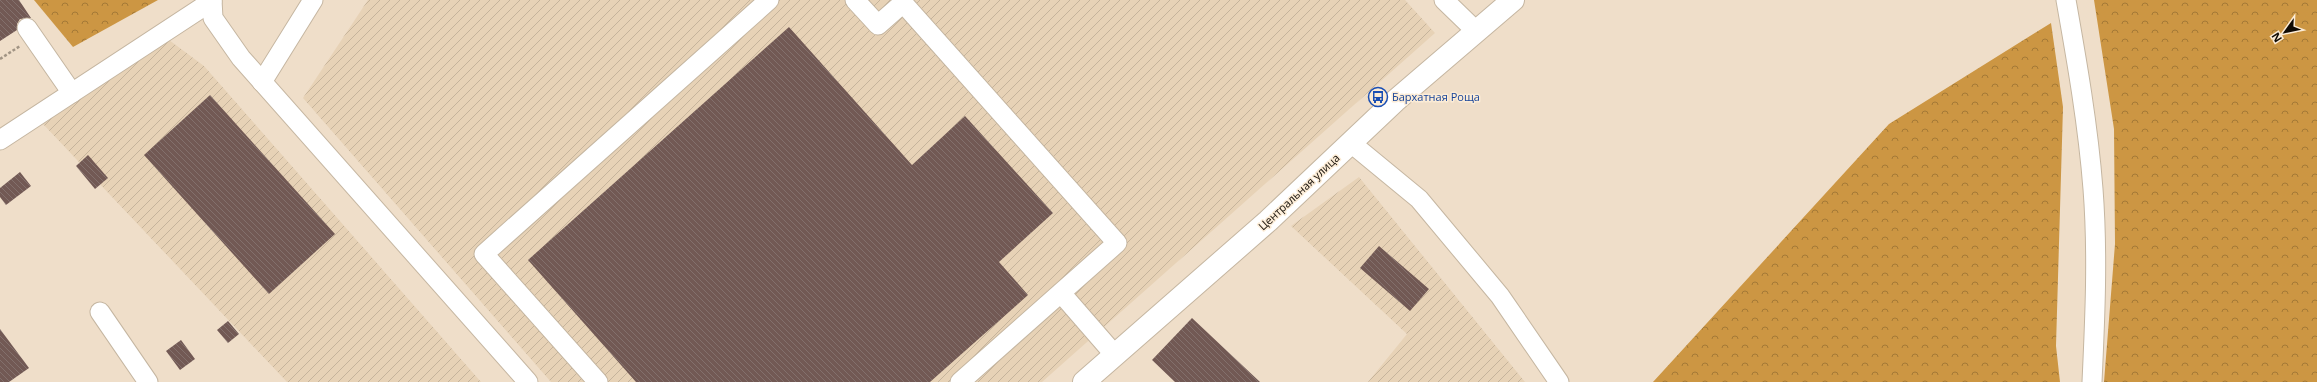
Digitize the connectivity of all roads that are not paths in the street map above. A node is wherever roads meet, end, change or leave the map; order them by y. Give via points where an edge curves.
1 (212, 0) edge
2 (313, 0) edge
3 (769, 0) edge
4 (855, 0) edge
5 (1444, 0) edge
6 (1513, 0) edge
7 (2066, 0) edge
8 (1476, 31) junction
9 (27, 35) road end
10 (262, 82) junction
11 (72, 93) junction
12 (0, 140) edge
13 (1351, 143) junction
14 (1061, 293) junction
15 (100, 312) dead end
16 (1114, 354) junction
17 (148, 382) edge
18 (528, 382) edge
19 (598, 382) edge
20 (960, 382) edge
21 (1084, 382) edge
22 (1558, 382) edge
23 (2092, 382) edge

1 - 10 street via 213,18 241,58
1 - 11 street
2 - 10 street
3 - 19 street via 484,254
4 - 14 street via 878,26 903,3 1117,243
5 - 8 street
6 - 8 main road, Центральная улица
7 - 23 street via 2080,82 2093,189 2096,270
8 - 13 main road, Центральная улица
9 - 11 street
10 - 18 street
11 - 12 street
13 - 16 main road, Центральная улица via 1268,221
13 - 22 street via 1419,199 1500,296
14 - 16 street
14 - 20 street
15 - 17 street
16 - 21 main road, Центральная улица

